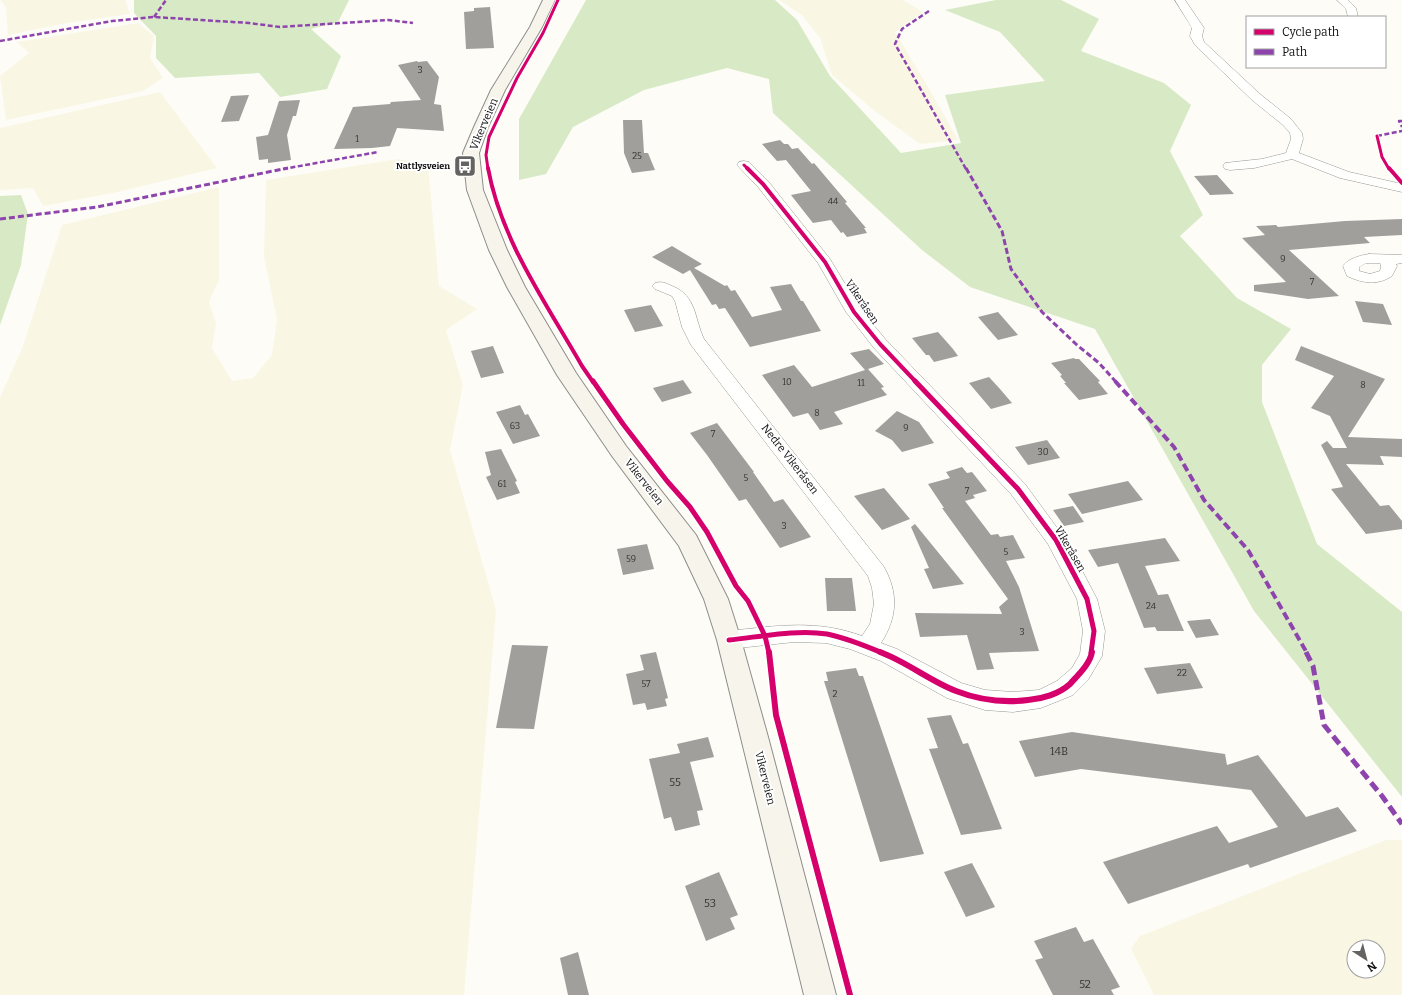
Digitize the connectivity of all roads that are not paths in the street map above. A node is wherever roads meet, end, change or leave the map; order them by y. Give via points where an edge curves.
1 (549, 0) edge
2 (1180, 0) edge
3 (1342, 0) edge
4 (1353, 16) edge
5 (1292, 155) junction
6 (744, 165) dead end
7 (1230, 166) dead end
8 (1402, 188) edge
9 (660, 286) dead end
10 (729, 640) junction
11 (867, 646) junction
12 (820, 995) edge

1 - 10 main road, Vikerveien via 536,27 498,90 481,126 471,153 475,190 498,250 567,375 619,451 688,541 716,599
2 - 5 street via 1198,28 1196,36 1199,43 1296,133 1297,139
3 - 4 street via 1351,8
5 - 7 street via 1256,164
5 - 8 street via 1345,175
6 - 11 street, Vikeråsen via 763,184 825,262 854,312 880,344 1018,489 1059,546 1087,599 1094,631 1091,656 1080,674 1065,688 1041,699 1013,702 985,700 955,691 889,655
9 - 11 street, Nedre Vikeråsen via 677,293 683,300 690,327 697,341 877,573 884,604 880,626
10 - 11 street, Vikeråsen via 794,633 826,634
10 - 12 main road, Vikerveien

